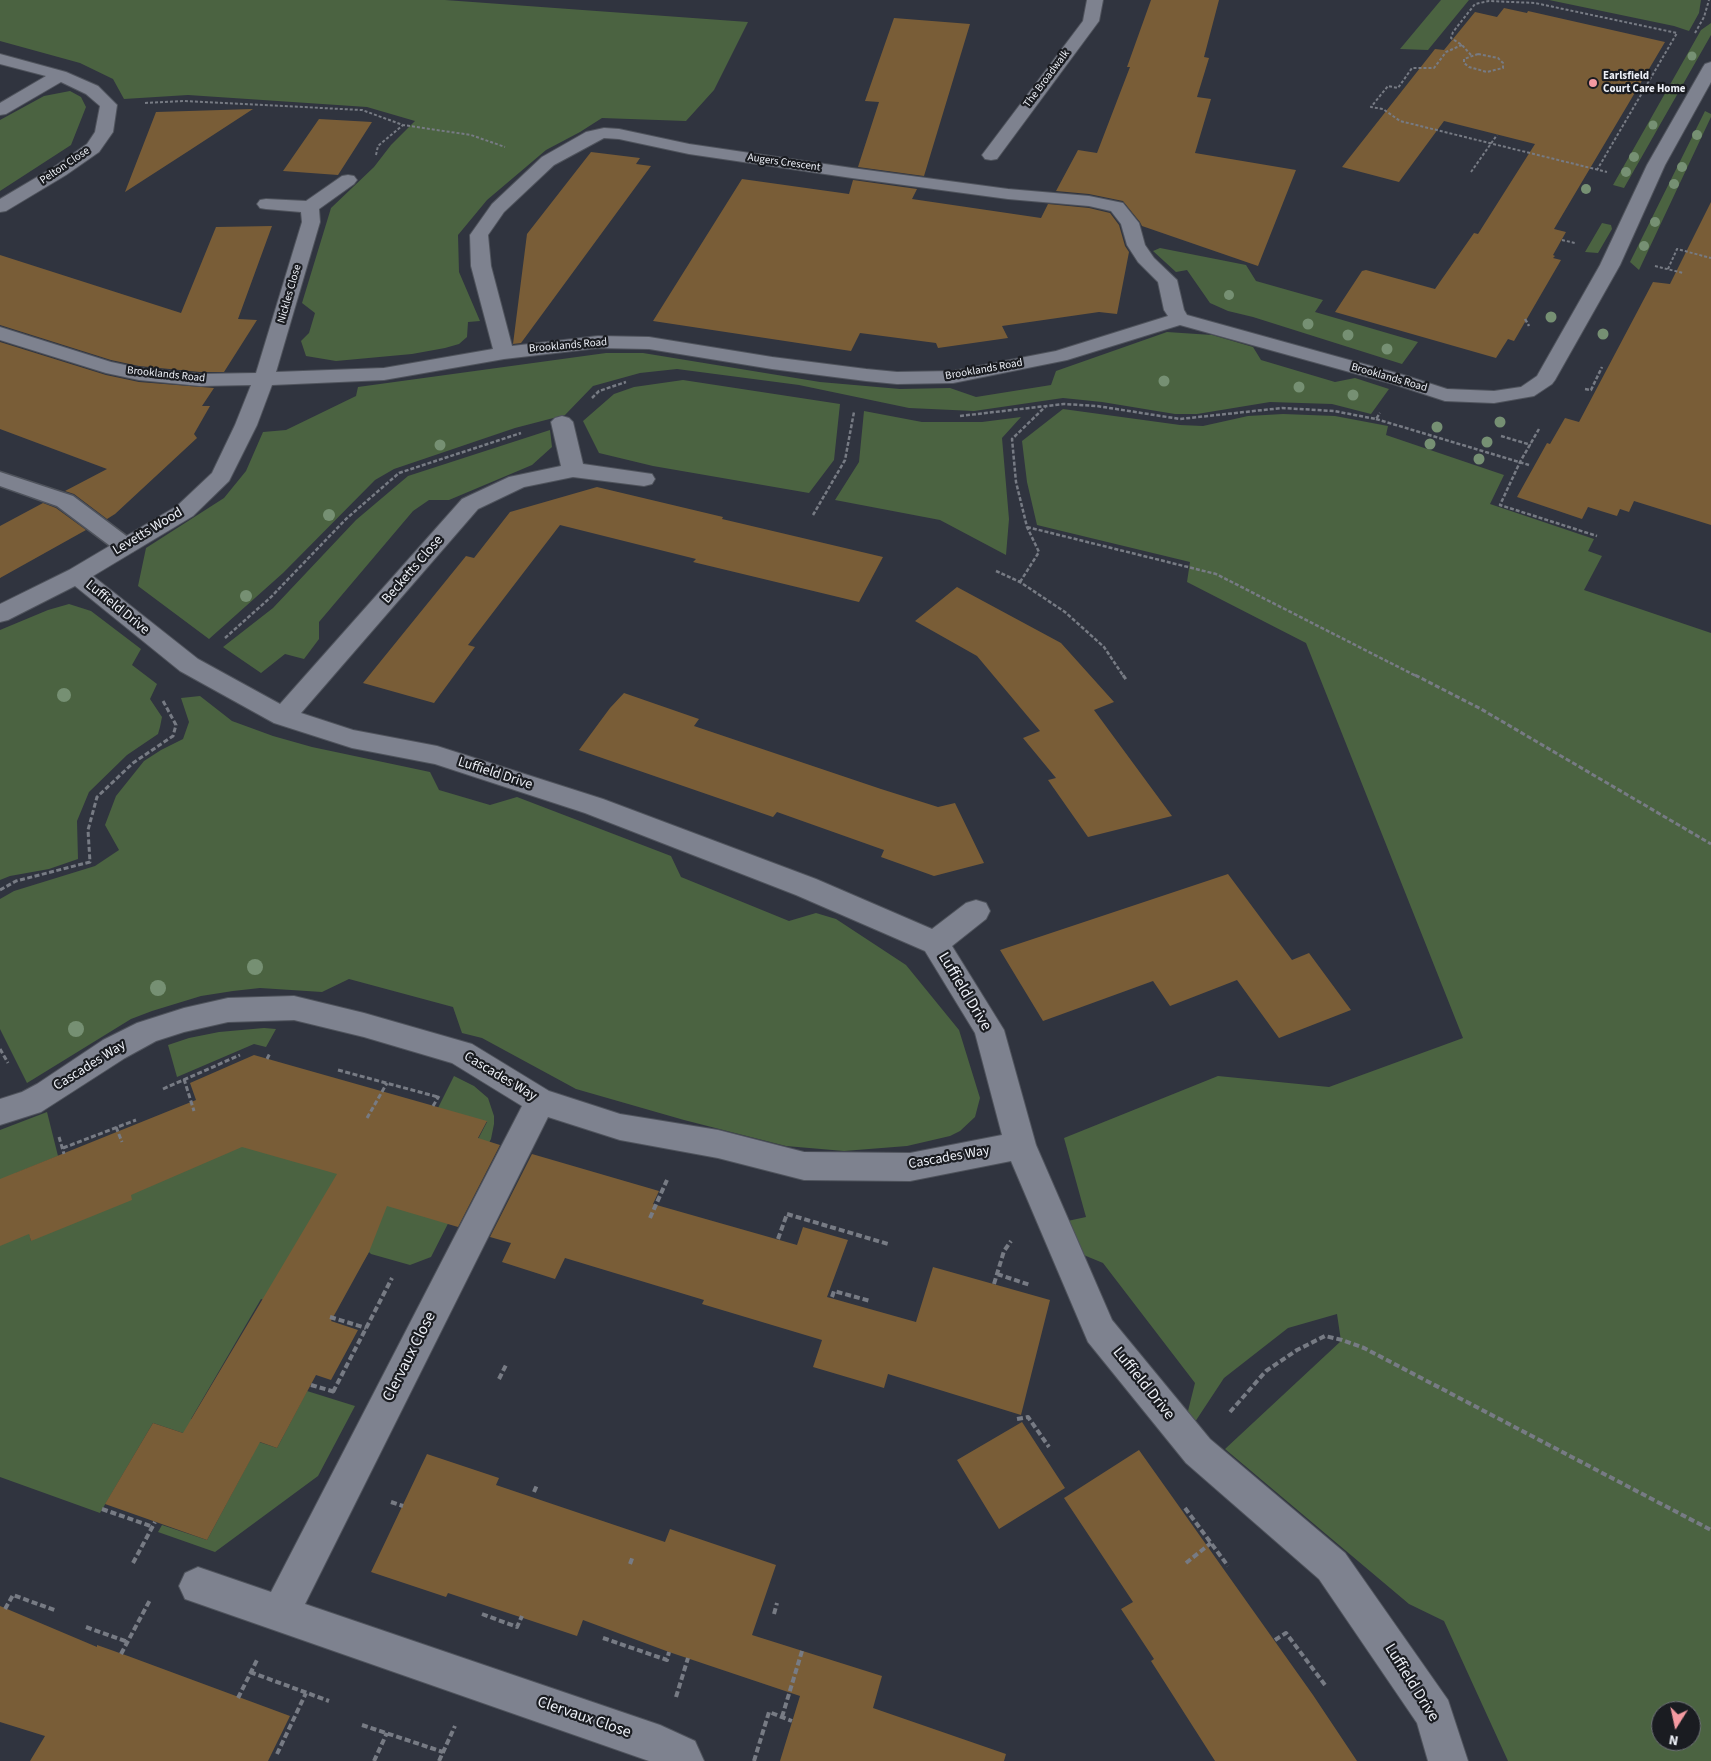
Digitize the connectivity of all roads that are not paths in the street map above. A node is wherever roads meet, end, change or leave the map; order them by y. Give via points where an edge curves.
1 (1095, 0) edge
2 (0, 59) edge
3 (1711, 67) edge
4 (60, 76) junction
5 (0, 110) edge
6 (991, 155) dead end
7 (348, 180) dead end
8 (266, 204) dead end
9 (310, 207) junction
10 (0, 208) edge
11 (1180, 319) junction
12 (0, 333) edge
13 (504, 353) junction
14 (264, 380) junction
15 (562, 422) dead end
16 (573, 470) junction
17 (0, 479) edge
18 (644, 479) dead end
19 (125, 546) junction
20 (76, 575) junction
21 (0, 614) edge
22 (283, 717) junction
23 (976, 911) dead end
24 (935, 944) junction
25 (540, 1101) junction
26 (0, 1112) edge
27 (1020, 1145) junction
28 (198, 1586) dead end
29 (280, 1614) junction
30 (684, 1761) edge
31 (1448, 1761) edge

1 - 6 street, The Broadwalk via 1091,21
2 - 4 street
3 - 11 street, Brooklands Road via 1656,165 1610,265 1545,380 1527,392 1494,397 1445,394
4 - 5 street
4 - 10 street, Pelton Close via 92,90 109,105 104,132 93,148
7 - 9 street
8 - 9 street
9 - 14 street, Nickles Close via 311,222
11 - 13 street, Brooklands Road via 1060,356 953,377 897,378 838,372 649,343 598,342
11 - 13 street, Augers Crescent via 1174,310 1167,280 1147,262 1136,245 1130,223 1117,207 698,150 604,133 592,136 548,161 498,208 479,236 481,266
12 - 14 street, Brooklands Road via 106,367 139,374 200,380
13 - 14 street, Brooklands Road via 384,374
14 - 19 street, Levetts Wood via 221,476 185,511
15 - 16 street
16 - 18 street, Becketts Close
16 - 22 street, Becketts Close via 518,482 470,504
17 - 19 lane via 65,501
19 - 20 street, Levetts Wood
20 - 21 street, Levetts Wood
20 - 22 street, Luffield Drive via 189,665
22 - 24 street, Luffield Drive via 352,739 437,754 594,806 806,887
23 - 24 street, Luffield Drive
24 - 27 street, Luffield Drive via 989,1030
25 - 26 street, Cascades Way via 461,1053 294,1008 228,1010 147,1032 114,1049 30,1103
25 - 27 street, Cascades Way via 620,1127 718,1144 804,1166 910,1167
25 - 29 street, Clervaux Close
27 - 31 street, Luffield Drive via 1100,1331 1198,1451 1332,1566 1434,1714
28 - 29 street, Clervaux Close
29 - 30 street, Clervaux Close via 660,1745 681,1755

